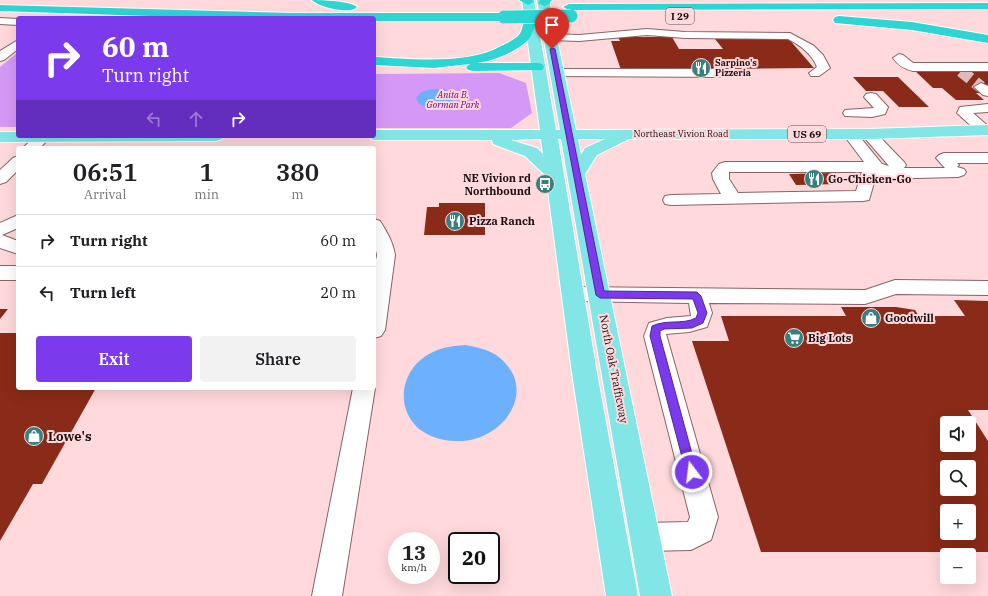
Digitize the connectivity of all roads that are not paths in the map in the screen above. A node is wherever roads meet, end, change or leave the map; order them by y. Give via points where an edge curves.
1 (42, 0) edge
2 (54, 0) edge
3 (65, 0) edge
4 (318, 0) edge
5 (728, 0) edge
6 (903, 0) edge
7 (527, 1) edge
8 (544, 1) edge
9 (988, 6) edge
10 (0, 8) edge
11 (682, 8) junction
12 (17, 9) junction
13 (414, 10) junction
14 (570, 12) junction
15 (503, 13) junction
16 (988, 15) edge
17 (89, 16) edge
18 (258, 16) edge
19 (788, 16) junction
20 (376, 17) edge
21 (391, 17) junction
22 (376, 19) edge
23 (0, 21) edge
24 (16, 22) edge
25 (530, 29) junction
26 (550, 37) junction
27 (988, 39) edge
28 (0, 42) edge
29 (16, 42) edge
30 (16, 44) edge
31 (0, 57) edge
32 (982, 57) edge
33 (376, 61) edge
34 (376, 65) edge
35 (988, 66) edge
36 (536, 67) junction
37 (557, 73) junction
38 (815, 73) dead end
39 (728, 74) dead end
40 (871, 97) dead end
41 (543, 103) junction
42 (563, 103) junction
43 (988, 108) edge
44 (850, 112) dead end
45 (986, 130) edge
46 (630, 134) junction
47 (850, 134) junction
48 (869, 134) junction
49 (482, 135) junction
50 (559, 135) junction
51 (0, 136) edge
52 (16, 136) edge
53 (376, 136) edge
54 (42, 138) edge
55 (33, 146) edge
56 (988, 158) edge
57 (16, 163) edge
58 (876, 167) junction
59 (893, 173) junction
60 (565, 174) junction
61 (0, 179) edge
62 (732, 198) junction
63 (671, 200) dead end
64 (16, 222) edge
65 (376, 229) edge
66 (0, 230) edge
67 (0, 241) edge
68 (16, 247) edge
69 (0, 273) edge
70 (16, 273) edge
71 (988, 288) edge
72 (572, 294) junction
73 (600, 295) junction
74 (697, 296) junction
75 (376, 318) edge
76 (364, 390) edge
77 (645, 537) junction
78 (327, 596) edge
79 (622, 596) edge
80 (656, 596) edge

1 - 2 highway, I 29
2 - 3 highway
2 - 13 highway, I 29 via 267,10
4 - 13 highway via 340,6
5 - 11 highway
6 - 9 highway
7 - 25 main road, North Oak Trafficway
8 - 26 main road, North Oak Trafficway
9 - 11 highway, I 29
10 - 12 highway, I 29
11 - 14 highway, I 29
12 - 17 highway
12 - 18 highway, I 29
13 - 15 highway, I 29
14 - 15 highway, I 29, bridge
14 - 19 highway, I 29
15 - 21 highway, I 29
16 - 19 highway, I 29
19 - 27 highway via 912,26
20 - 21 highway, I 29
21 - 22 highway
23 - 24 street
25 - 33 highway via 524,37 504,50 484,58 434,64
25 - 36 main road, North Oak Trafficway
25 - 50 main road via 542,46
26 - 37 main road, North Oak Trafficway
26 - 38 street via 583,38 647,32 790,36 802,42 822,61 824,68
28 - 29 street
30 - 31 street
32 - 35 street
32 - 35 street via 899,58 913,67 958,69
34 - 36 highway via 416,68
36 - 41 main road, North Oak Trafficway
37 - 39 street
37 - 42 main road, North Oak Trafficway
40 - 44 street via 881,107 880,110 872,113
41 - 49 main road via 535,115 510,131
41 - 50 main road, North Oak Trafficway
42 - 46 main road via 581,119 600,127
42 - 50 main road, North Oak Trafficway
43 - 45 street via 965,110 964,113
45 - 48 main road, Northeast Vivion Road / US 69
46 - 47 main road, Northeast Vivion Road / US 69
46 - 50 main road, Northeast Vivion Road / US 69
46 - 60 main road via 591,152
47 - 48 main road, Northeast Vivion Road / US 69
47 - 58 street
48 - 59 street via 898,165
49 - 50 main road, Northeast Vivion Road / US 69
49 - 53 main road, Northeast Vivion Road / US 69
49 - 60 main road via 531,152
50 - 60 main road, North Oak Trafficway
51 - 52 main road
54 - 55 street
56 - 59 street via 944,158 958,172
57 - 61 street
58 - 59 street
58 - 62 street via 725,167 720,172 721,179
59 - 62 street via 868,174 863,196
60 - 72 main road, North Oak Trafficway
60 - 73 main road, North Oak Trafficway
62 - 63 street
64 - 66 street
65 - 75 street via 384,244 386,255
67 - 68 street
69 - 70 street
71 - 74 street via 895,287 865,296
72 - 73 street
72 - 79 main road, North Oak Trafficway
73 - 74 street
73 - 77 main road, North Oak Trafficway
74 - 77 street via 702,313 700,321 692,325 663,325 656,329 655,336 704,517 701,530 691,536
76 - 78 street
77 - 80 main road, North Oak Trafficway

